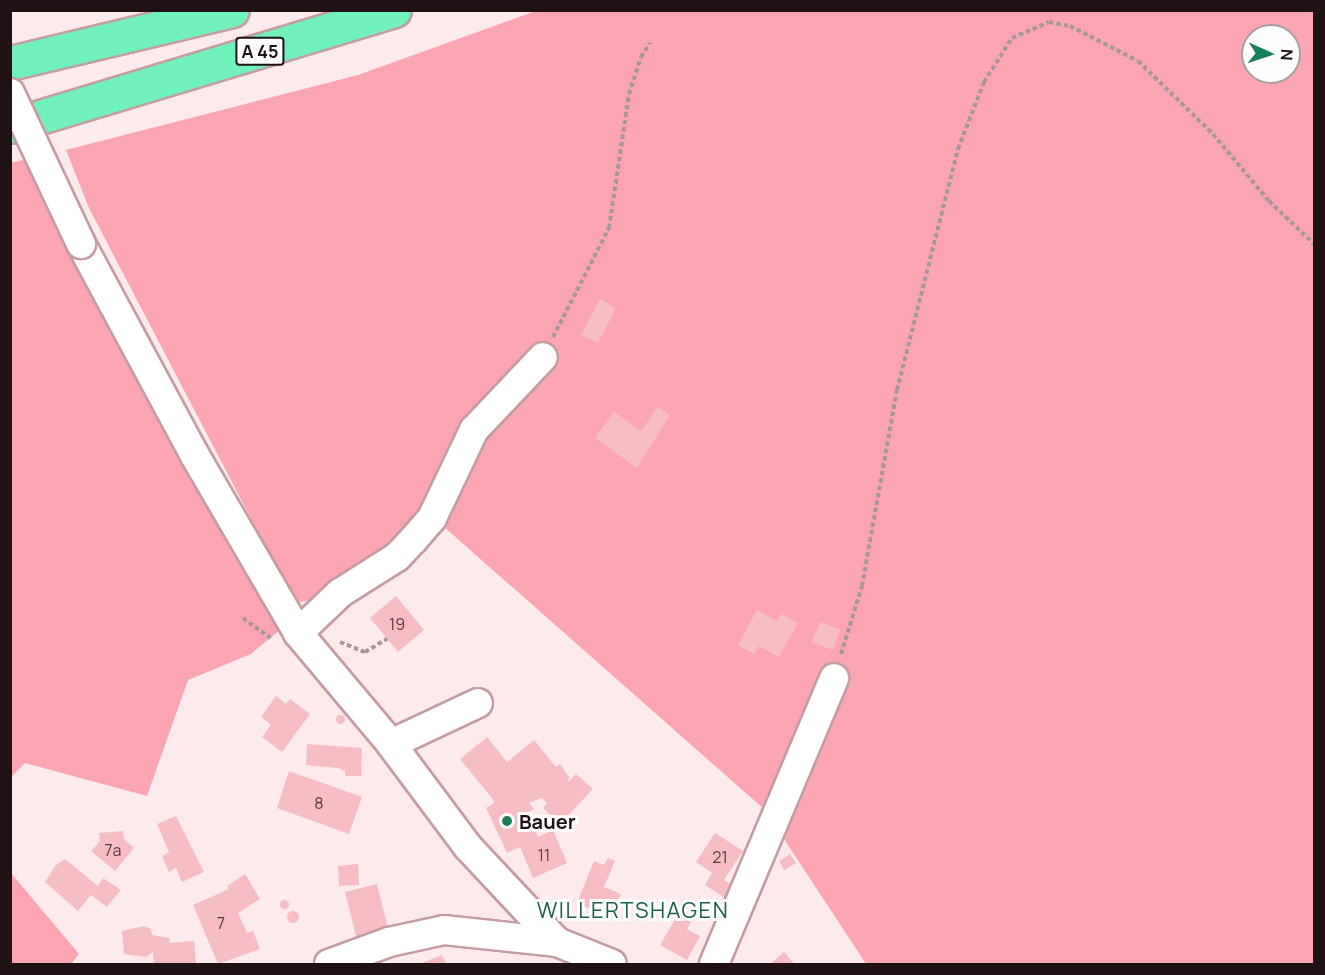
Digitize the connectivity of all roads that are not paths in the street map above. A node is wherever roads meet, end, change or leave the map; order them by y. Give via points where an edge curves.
1 (232, 10) edge
2 (394, 10) edge
3 (10, 63) edge
4 (125, 88) junction
5 (10, 93) edge
6 (10, 110) edge
7 (10, 126) edge
8 (543, 357) road end
9 (303, 628) junction
10 (834, 678) road end
11 (478, 703) dead end
12 (391, 744) junction
13 (557, 942) junction
14 (329, 964) edge
15 (612, 964) edge
16 (714, 964) edge

1 - 3 highway, A 45
2 - 4 highway, A 45
4 - 6 highway, A 45
4 - 7 highway
5 - 9 street, bridge via 81,244 194,453
8 - 9 street via 474,430 432,518 413,540 397,557 340,593
9 - 12 street
10 - 16 street
11 - 12 street
12 - 13 street via 468,847
13 - 14 street via 444,930 389,942
13 - 15 street

